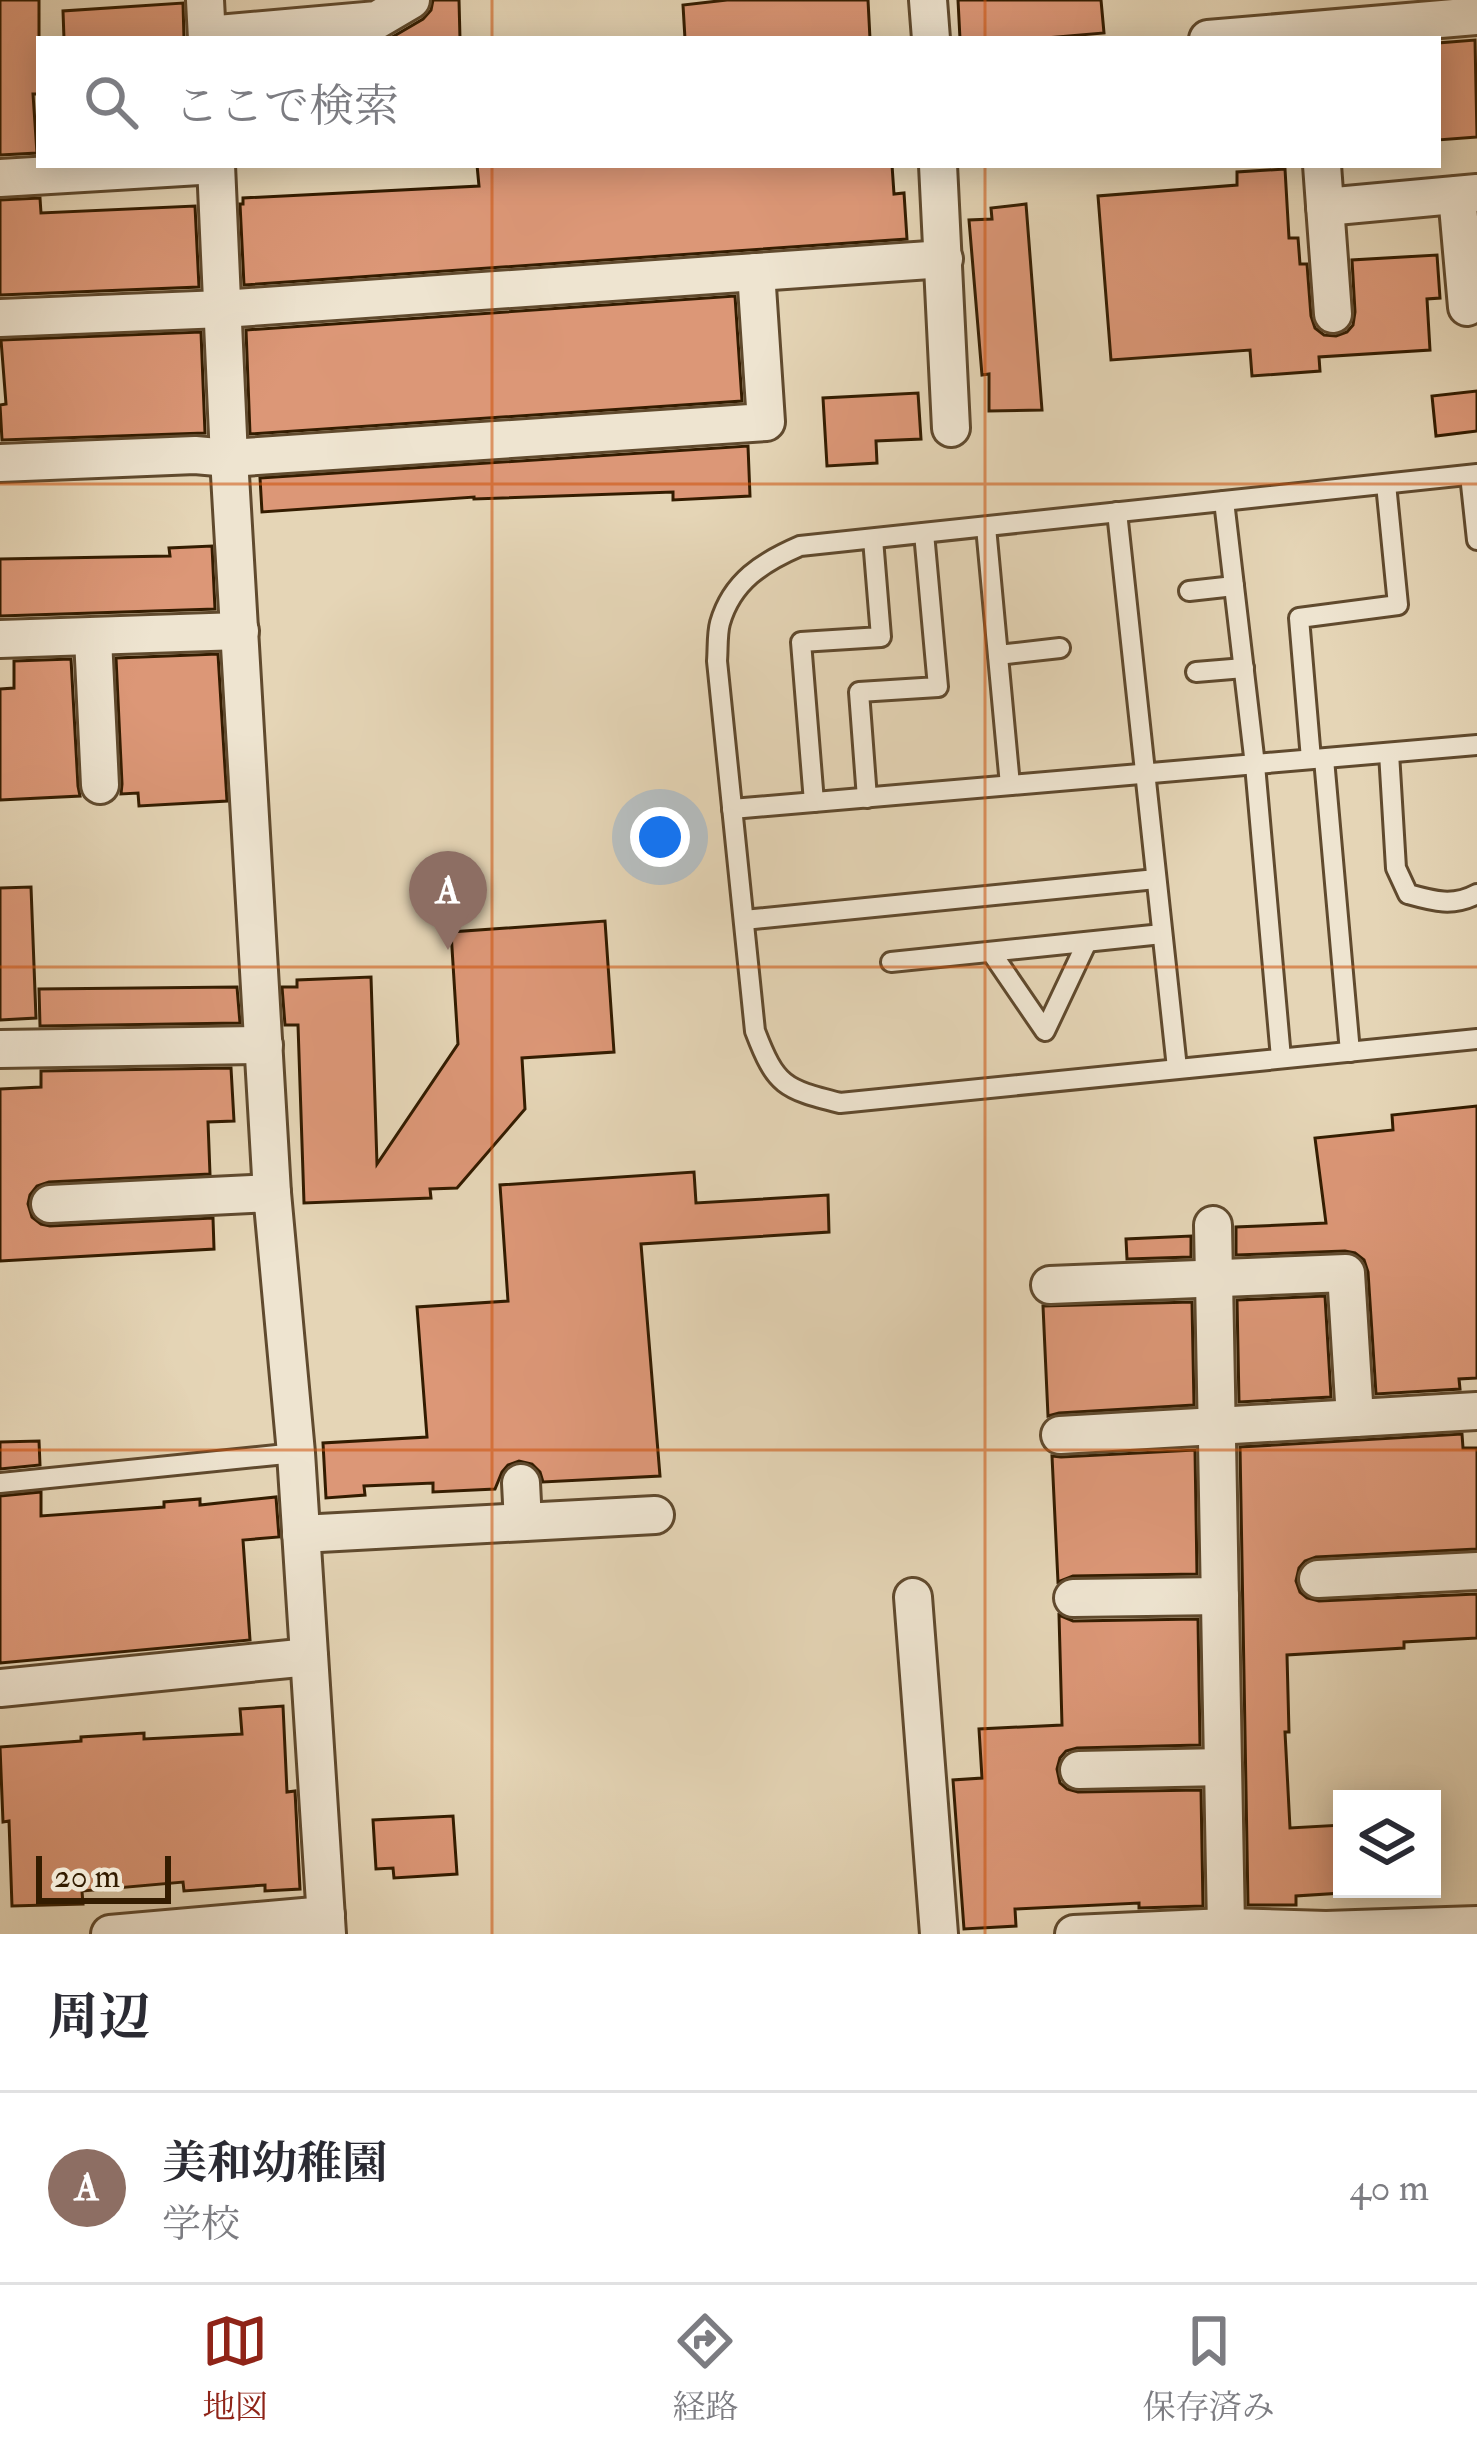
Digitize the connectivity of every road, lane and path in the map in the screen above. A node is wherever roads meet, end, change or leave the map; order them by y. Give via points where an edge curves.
1 (411, 0) edge
2 (928, 0) edge
3 (1426, 10) edge
4 (1477, 16) edge
5 (206, 25) edge
6 (931, 36) edge
7 (1231, 36) edge
8 (166, 168) edge
9 (216, 168) edge
10 (938, 168) edge
11 (1322, 168) edge
12 (0, 178) edge
13 (1467, 194) edge
14 (1325, 207) junction
15 (944, 259) junction
16 (756, 272) junction
17 (1466, 307) dead end
18 (222, 309) junction
19 (1333, 314) dead end
20 (0, 318) edge
21 (951, 428) dead end
22 (229, 458) junction
23 (0, 463) edge
24 (1473, 474) edge
25 (1386, 484) junction
26 (1224, 501) junction
27 (1117, 512) junction
28 (986, 526) junction
29 (924, 533) junction
30 (873, 538) junction
31 (1477, 540) edge
32 (1234, 586) junction
33 (1189, 591) dead end
34 (239, 631) junction
35 (93, 638) junction
36 (0, 639) edge
37 (1060, 648) dead end
38 (998, 656) junction
39 (1244, 668) junction
40 (1196, 672) dead end
41 (1477, 745) edge
42 (1389, 753) junction
43 (1318, 759) junction
44 (1255, 764) junction
45 (1144, 773) junction
46 (100, 785) dead end
47 (1010, 785) junction
48 (867, 798) junction
49 (814, 802) junction
50 (732, 809) junction
51 (1156, 879) junction
52 (1477, 894) edge
53 (744, 920) junction
54 (1162, 934) junction
55 (1087, 942) junction
56 (991, 952) junction
57 (891, 962) dead end
58 (1477, 1039) edge
59 (264, 1045) junction
60 (0, 1049) edge
61 (1350, 1052) junction
62 (1281, 1058) junction
63 (1177, 1068) junction
64 (272, 1193) junction
65 (50, 1204) dead end
66 (1213, 1225) dead end
67 (1214, 1278) junction
68 (1050, 1285) dead end
69 (1477, 1411) edge
70 (1355, 1418) junction
71 (1217, 1426) junction
72 (1060, 1435) dead end
73 (296, 1453) junction
74 (0, 1483) edge
75 (521, 1484) dead end
76 (655, 1515) dead end
77 (523, 1522) junction
78 (301, 1534) junction
79 (1477, 1571) edge
80 (1318, 1580) dead end
81 (1220, 1596) junction
82 (913, 1597) dead end
83 (1073, 1598) dead end
84 (309, 1657) junction
85 (0, 1688) edge
86 (1223, 1767) junction
87 (1079, 1770) dead end
88 (326, 1925) edge
89 (1477, 1925) edge
90 (1226, 1927) junction
91 (1326, 1932) edge
92 (110, 1934) edge
93 (939, 1934) edge
94 (1075, 1934) edge

1 - 5 street via 376,20
2 - 6 street
3 - 4 street
3 - 7 street
8 - 12 street
9 - 18 street
10 - 15 street
11 - 14 street
13 - 14 street
13 - 17 street
14 - 19 street
15 - 16 street
15 - 21 street
16 - 18 street
16 - 22 street via 766,422
18 - 20 street
18 - 22 street
22 - 23 street
22 - 34 street
24 - 25 lane
24 - 31 lane
25 - 26 lane
25 - 43 lane via 1398,605 1299,618
26 - 27 lane
26 - 32 lane
27 - 28 lane
27 - 45 lane
28 - 29 lane
28 - 38 lane
29 - 30 lane
29 - 48 lane via 938,687 859,692
30 - 49 lane via 881,637 801,642
30 - 50 lane via 800,546 740,584 721,622 717,661
32 - 33 lane
32 - 39 lane
34 - 35 street
34 - 59 street
35 - 36 street
35 - 46 street
37 - 38 lane
38 - 47 lane
39 - 40 lane
39 - 44 lane
41 - 42 lane
42 - 43 lane
42 - 52 lane via 1396,868 1408,894 1442,904
43 - 44 lane
43 - 61 lane
44 - 45 lane
44 - 62 lane
45 - 47 lane
45 - 51 lane
47 - 48 lane
48 - 49 lane
49 - 50 lane
50 - 53 lane
51 - 53 lane
51 - 54 lane
53 - 63 lane via 755,1031 769,1068 795,1091 840,1103
54 - 55 lane
54 - 63 lane
55 - 56 lane
55 - 56 lane via 1045,1030
56 - 57 lane
58 - 61 lane
59 - 60 street
59 - 64 street
61 - 62 lane
62 - 63 lane
64 - 65 street
64 - 73 street
66 - 67 street
67 - 68 street
67 - 70 street via 1346,1273
67 - 71 street
69 - 70 street
70 - 71 street
71 - 72 street
71 - 81 street
73 - 74 lane
73 - 78 street
75 - 77 street
76 - 77 street
77 - 78 street
78 - 84 street
79 - 80 street
81 - 83 street
81 - 86 street
82 - 93 street
84 - 85 street
84 - 88 street
86 - 87 street
86 - 90 street
88 - 92 street
89 - 91 street
90 - 91 street
90 - 94 street

